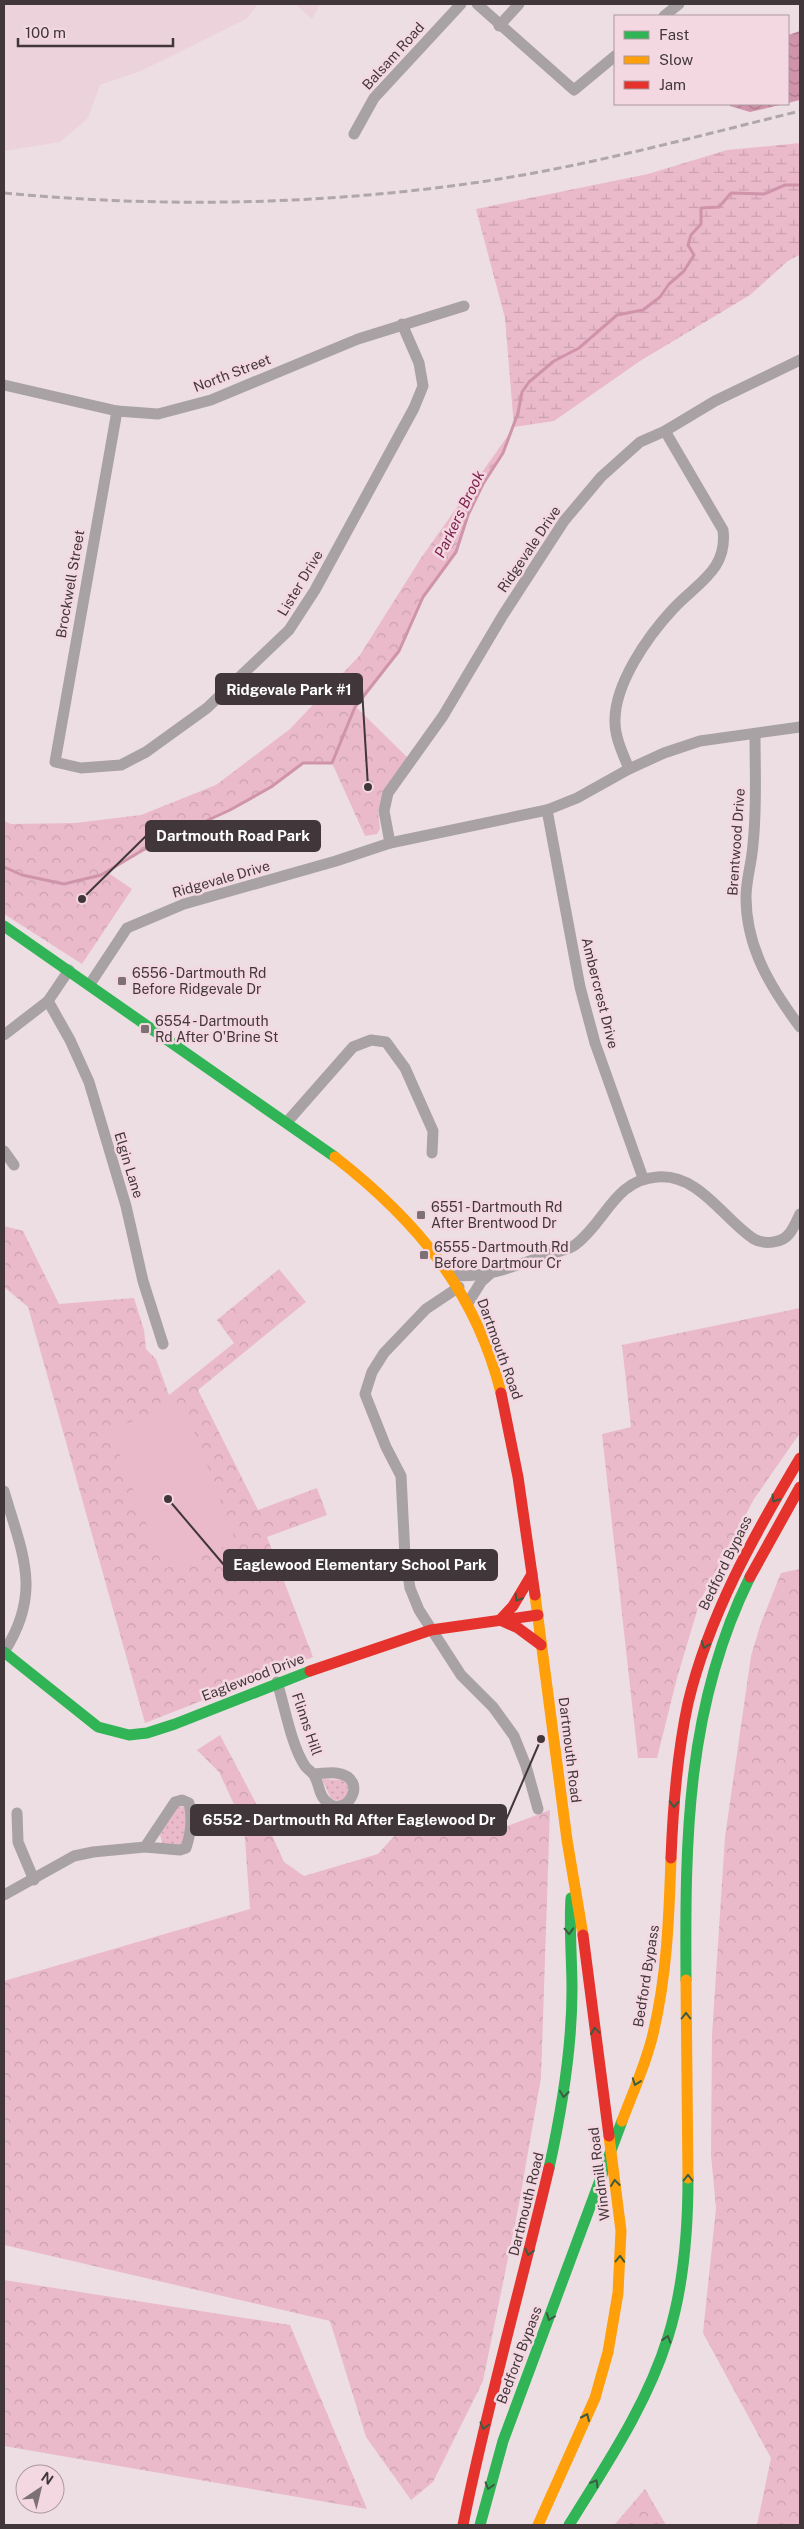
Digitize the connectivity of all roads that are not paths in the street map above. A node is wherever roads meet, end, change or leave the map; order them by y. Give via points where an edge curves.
1 (461, 4) edge
2 (477, 4) edge
3 (519, 4) edge
4 (679, 4) edge
5 (665, 15) edge
6 (500, 26) junction
7 (614, 57) edge
8 (354, 134) dead end
9 (464, 306) dead end
10 (402, 324) junction
11 (800, 360) edge
12 (4, 385) edge
13 (117, 411) junction
14 (665, 431) junction
15 (800, 727) edge
16 (755, 734) junction
17 (55, 762) joint
18 (629, 769) junction
19 (547, 810) junction
20 (390, 843) junction
21 (4, 926) edge
22 (69, 970) junction
23 (90, 984) junction
24 (48, 1001) junction
25 (800, 1028) edge
26 (4, 1035) edge
27 (287, 1122) junction
28 (4, 1151) edge
29 (432, 1153) dead end
30 (14, 1165) dead end
31 (643, 1178) junction
32 (800, 1214) edge
33 (490, 1274) junction
34 (451, 1275) junction
35 (459, 1287) junction
36 (468, 1303) junction
37 (163, 1344) dead end
38 (800, 1458) edge
39 (800, 1487) edge
40 (4, 1491) edge
41 (532, 1574) junction
42 (538, 1615) junction
43 (500, 1620) junction
44 (432, 1630) junction
45 (541, 1645) junction
46 (4, 1652) edge
47 (277, 1682) junction
48 (313, 1774) dead end
49 (538, 1809) dead end
50 (17, 1813) dead end
51 (145, 1847) junction
52 (34, 1880) junction
53 (573, 1883) junction
54 (4, 1895) edge
55 (607, 2114) joint
56 (463, 2525) edge
57 (480, 2525) edge
58 (538, 2525) edge
59 (570, 2525) edge

1 - 8 street, Balsam Road via 374,98
2 - 6 street
3 - 6 street
4 - 5 street
6 - 7 street via 574,90
9 - 10 street, North Street
10 - 13 street, North Street via 212,400 158,414
10 - 17 street, Lister Drive via 419,363 423,386 414,408 294,624 207,708 146,752 121,765 82,768
11 - 14 street, Ridgevale Drive via 715,401
12 - 13 street, North Street
13 - 17 street, Brockwell Street
14 - 18 street via 723,530 725,546 709,576 657,626 628,675 618,701 615,722 618,741
14 - 20 street, Ridgevale Drive via 640,442 601,477 564,522 502,615 443,716 388,793 384,812
15 - 16 street, Ridgevale Drive
16 - 18 street, Ridgevale Drive via 700,741
16 - 25 street, Brentwood Drive via 754,843 746,896 749,919 753,945 766,978
18 - 19 street, Ridgevale Drive via 577,798
19 - 20 street, Ridgevale Drive
19 - 31 street, Ambercrest Drive via 592,1034
20 - 23 street, Ridgevale Drive via 147,918 127,928
21 - 22 main road, Dartmouth Road
22 - 23 main road, Dartmouth Road
22 - 24 street
23 - 27 main road, Dartmouth Road
24 - 26 street
24 - 37 street, Elgin Lane via 88,1082
27 - 29 street via 353,1046 371,1040 386,1042 405,1068 433,1131
27 - 34 main road, Dartmouth Road via 358,1174 405,1216
28 - 30 street
31 - 32 street via 662,1176 683,1181 709,1198 756,1240 770,1244 788,1235
31 - 33 street via 631,1183 574,1246
33 - 34 street
33 - 36 street
34 - 35 main road, Dartmouth Road
35 - 36 main road, Dartmouth Road
35 - 44 street via 426,1309 384,1354 372,1372 365,1394 401,1476 410,1588
36 - 41 main road, Dartmouth Road via 508,1417
38 -> 57 main road, Bedford Bypass via 768,1509 726,1590 703,1649 682,1733 674,1790 668,1950 652,2036 505,2434
59 -> 39 main road, Bedford Bypass via 634,2417 655,2373 681,2281 688,2218 686,1844 695,1756 702,1713 718,1653 748,1580
40 - 46 street via 26,1565 27,1588 20,1622
41 - 42 main road, Dartmouth Road
41 -> 43 main road via 513,1606
42 - 43 main road, Eaglewood Drive
42 - 45 main road, Dartmouth Road
43 - 44 main road, Eaglewood Drive
43 - 45 main road via 518,1628
44 - 47 main road, Eaglewood Drive
44 - 49 street via 461,1675 493,1707 514,1736
45 - 53 main road, Dartmouth Road
46 - 47 main road, Eaglewood Drive via 98,1727 129,1735 175,1724
47 - 48 street, Flinns Hill via 296,1744 305,1766
50 - 52 street via 18,1842
51 - 51 street via 186,1848 191,1834 189,1803 175,1802
51 - 52 street via 74,1856
52 - 54 street
55 -> 53 main road, Dartmouth Road via 582,1925
53 -> 56 main road, Dartmouth Road via 569,1924 570,2044 563,2105 521,2286 480,2441
58 -> 55 main road, Windmill Road via 595,2398 608,2352 618,2293 620,2231

